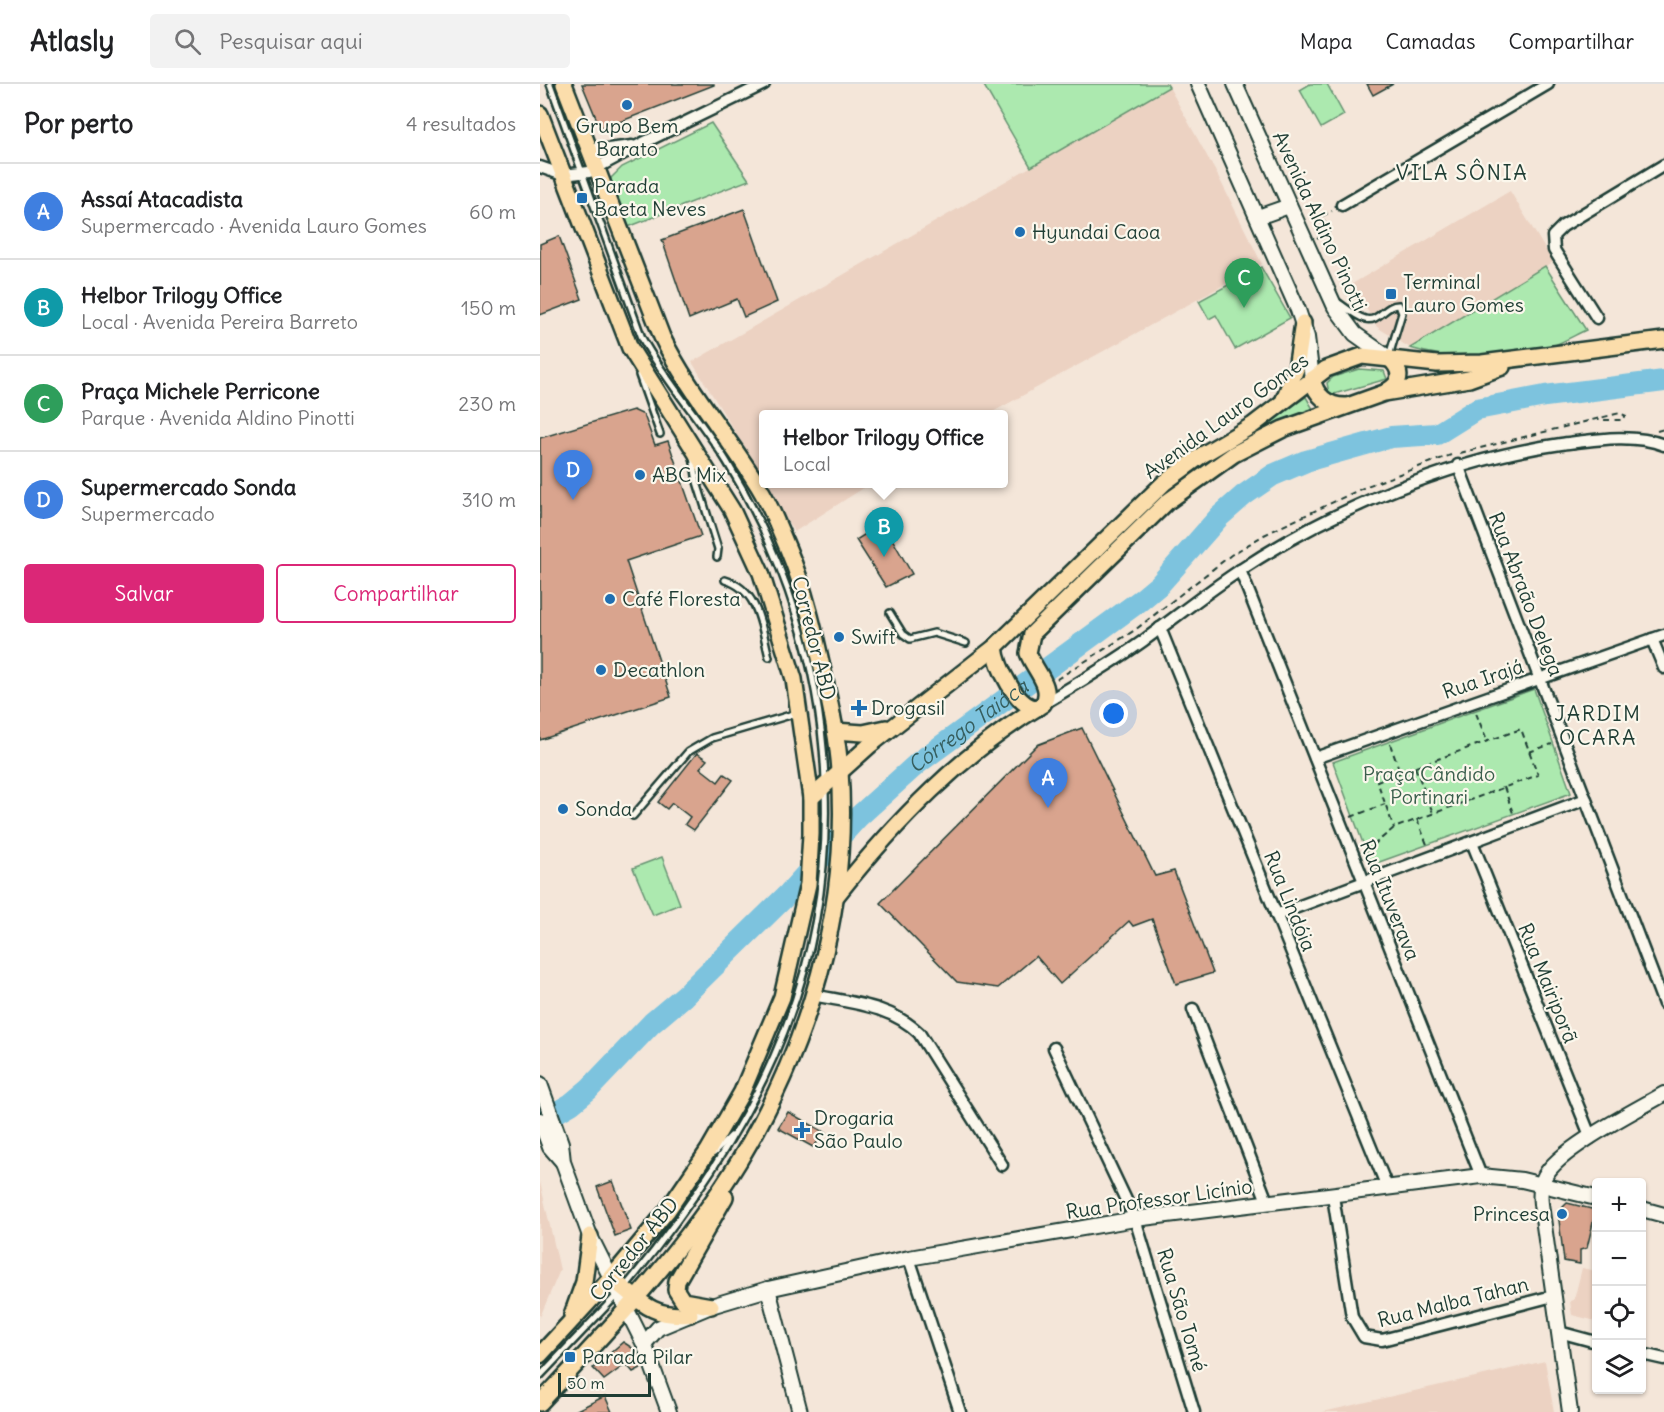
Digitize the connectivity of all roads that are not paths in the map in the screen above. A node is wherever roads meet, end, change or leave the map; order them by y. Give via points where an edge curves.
1 (550, 84) edge
2 (564, 84) edge
3 (764, 84) edge
4 (1198, 84) edge
5 (1235, 84) edge
6 (1548, 84) edge
7 (540, 114) edge
8 (641, 144) junction
9 (586, 146) junction
10 (1664, 165) edge
11 (540, 167) edge
12 (589, 172) junction
13 (563, 175) junction
14 (1342, 205) road end
15 (1289, 206) junction
16 (1258, 217) junction
17 (1329, 296) junction
18 (1597, 318) dead end
19 (1303, 323) junction
20 (1664, 340) edge
21 (630, 348) junction
22 (1389, 358) junction
23 (1526, 359) junction
24 (1312, 379) junction
25 (1384, 393) junction
26 (1283, 402) junction
27 (1345, 406) junction
28 (660, 434) dead end
29 (690, 441) junction
30 (1664, 445) edge
31 (1458, 465) junction
32 (717, 557) dead end
33 (1240, 570) junction
34 (725, 580) dead end
35 (890, 613) dead end
36 (1160, 628) junction
37 (1664, 635) edge
38 (1652, 639) junction
39 (966, 643) dead end
40 (995, 647) junction
41 (769, 657) dead end
42 (1664, 668) edge
43 (1084, 679) junction
44 (1539, 679) junction
45 (1044, 684) junction
46 (1040, 706) junction
47 (799, 712) junction
48 (895, 724) junction
49 (836, 731) junction
50 (1315, 758) junction
51 (840, 771) junction
52 (825, 786) junction
53 (811, 798) junction
54 (1586, 799) junction
55 (633, 816) dead end
56 (1472, 842) junction
57 (815, 882) junction
58 (1364, 882) junction
59 (837, 895) junction
60 (1276, 915) junction
61 (813, 994) junction
62 (1664, 1004) edge
63 (1193, 1009) dead end
64 (1054, 1048) dead end
65 (540, 1084) edge
66 (1664, 1094) edge
67 (544, 1115) edge
68 (737, 1131) junction
69 (1591, 1138) junction
70 (738, 1163) junction
71 (1002, 1165) dead end
72 (692, 1173) junction
73 (1481, 1176) junction
74 (1542, 1185) junction
75 (1387, 1187) junction
76 (1333, 1196) junction
77 (1592, 1197) edge
78 (1268, 1204) junction
79 (1646, 1210) edge
80 (1664, 1215) edge
81 (1135, 1219) junction
82 (590, 1236) junction
83 (909, 1258) junction
84 (611, 1278) junction
85 (768, 1290) junction
86 (621, 1291) junction
87 (1553, 1296) junction
88 (632, 1304) junction
89 (711, 1306) junction
90 (690, 1314) junction
91 (565, 1328) junction
92 (1559, 1332) junction
93 (1592, 1341) edge
94 (644, 1344) junction
95 (540, 1355) edge
96 (1646, 1355) edge
97 (1664, 1359) edge
98 (540, 1376) edge
99 (540, 1403) edge
100 (669, 1412) edge
101 (800, 1412) edge
102 (960, 1412) edge
103 (1194, 1412) edge
104 (1570, 1412) edge

1 - 12 lane, Corredor ABD
2 - 9 main road
3 - 8 street
4 - 16 main road
5 - 15 main road, Avenida Aldino Pinotti
6 - 14 street
7 - 13 main road
8 - 9 street via 608,150
8 - 12 street
9 - 12 main road
10 - 18 street via 1563,226 1553,236 1554,250
11 - 13 street
12 - 13 street
12 - 49 main road via 668,349 756,482 789,552 812,625
12 - 52 lane, Corredor ABD via 642,338 731,468 780,567 809,667 822,738
13 - 21 main road
15 - 16 main road
15 - 17 main road, Avenida Aldino Pinotti
16 - 19 main road
17 - 22 main road, Avenida Aldino Pinotti via 1355,334
17 - 22 lane via 1366,320 1399,305 1402,313
19 - 24 main road
19 - 26 main road via 1296,369
20 - 23 main road, Avenida Lauro Gomes
21 - 28 lane
21 - 29 main road
22 - 23 main road, Avenida Lauro Gomes via 1459,364
22 - 24 main road, Avenida Lauro Gomes via 1350,358
22 - 25 main road via 1398,368 1399,379
23 - 25 main road, Avenida Lauro Gomes via 1469,379
24 - 26 main road, Avenida Lauro Gomes
24 - 27 main road via 1323,398 1333,405
25 - 27 main road, Avenida Lauro Gomes
26 - 40 main road, Avenida Lauro Gomes via 1164,483
27 - 45 main road, Avenida Lauro Gomes via 1248,446 1185,487 1035,629 1028,643 1031,661
29 - 32 lane
29 - 47 main road via 732,510 761,573 794,678
30 - 31 street via 1631,439 1592,440
31 - 33 street via 1306,531
31 - 44 street, Rua Abraão Delega
33 - 36 street
33 - 50 street, Rua Ituverava
34 - 41 lane via 740,584 748,593
35 - 39 lane via 910,639 934,633
36 - 43 street
36 - 60 street, Rua Lindóia
37 - 38 street, Rua Irajá
38 - 42 street
38 - 44 street, Rua Irajá
40 - 46 main road via 996,658 1018,697 1027,706
40 - 48 main road, Avenida Lauro Gomes
43 - 45 street via 1058,688
43 - 46 street
44 - 50 street, Rua Irajá
44 - 54 street, Rua Abraão Delega
45 - 46 main road via 1047,695
46 - 59 main road via 934,785 883,838
47 - 53 main road
47 - 55 lane via 712,738 688,752
48 - 49 main road, Avenida Lauro Gomes via 871,733
48 - 51 main road, Avenida Lauro Gomes
49 - 51 main road
50 - 58 street, Rua Ituverava
51 - 52 main road, Avenida Lauro Gomes
51 - 59 main road
52 - 53 main road, Avenida Lauro Gomes
52 - 57 lane, Corredor ABD via 825,826
53 - 57 main road
54 - 56 street
54 - 62 street, Rua Abraão Delega
56 - 58 street
56 - 69 street, Rua Mairiporã
57 - 68 lane, Corredor ABD via 806,966 767,1076
57 - 72 main road via 763,1047 736,1102
58 - 60 street
58 - 73 street, Rua Ituverava
59 - 61 main road
60 - 75 street, Rua Lindóia
61 - 70 main road via 786,1070
61 - 71 street via 906,1020 919,1033
63 - 78 street
64 - 81 street, Rua São Tomé
65 - 67 main road
66 - 69 main road
67 - 82 main road
68 - 72 lane, Corredor ABD
68 - 86 lane, Corredor ABD via 686,1210
69 - 74 main road via 1553,1166
70 - 88 main road via 708,1208
70 - 89 main road via 713,1220 677,1281 676,1290 683,1301
72 - 84 main road via 667,1211
73 - 74 main road, Rua Professor Licínio
73 - 75 main road, Rua Professor Licínio
74 - 77 main road, Rua Professor Licínio
74 - 87 main road
75 - 76 main road, Rua Professor Licínio
76 - 78 main road, Rua Professor Licínio
76 - 87 street, Rua Malba Tahan via 1352,1317 1364,1337 1382,1340
78 - 81 main road, Rua Professor Licínio
79 - 80 main road
81 - 83 main road, Rua Professor Licínio
81 - 103 street, Rua São Tomé
82 - 84 main road
82 - 91 main road via 585,1282
83 - 85 main road, Rua Professor Licínio
83 - 102 street
84 - 86 main road
84 - 91 main road
85 - 89 main road, Rua Professor Licínio
85 - 101 main road
86 - 88 main road
86 - 98 lane, Corredor ABD
87 - 92 main road
88 - 90 main road via 663,1315
88 - 94 main road
88 - 99 main road
89 - 90 main road, Rua Professor Licínio
90 - 94 main road, Rua Professor Licínio via 658,1328
91 - 95 main road
92 - 93 street
92 - 104 main road
94 - 100 main road
96 - 97 street

